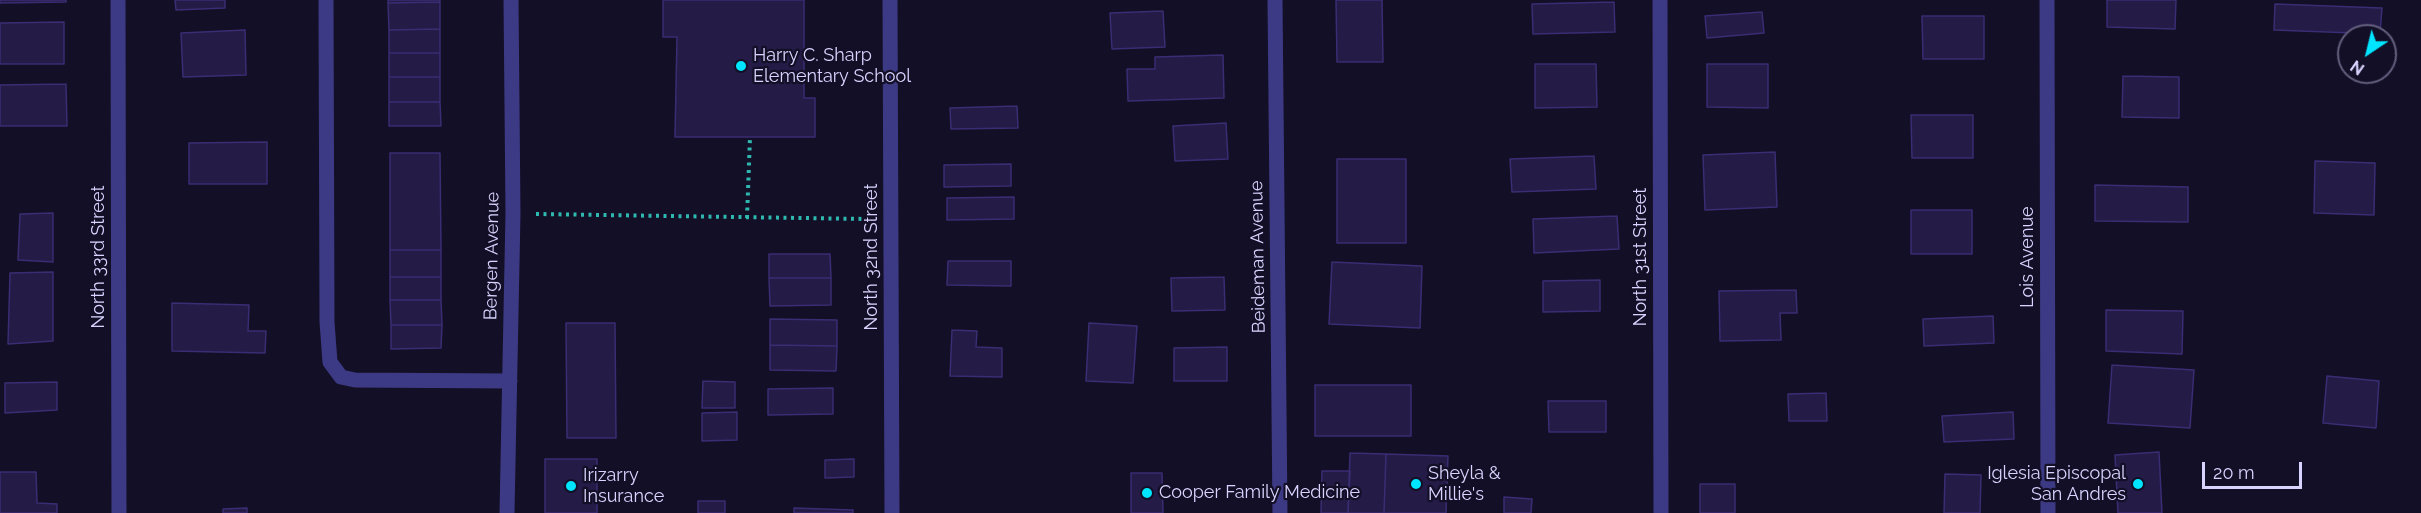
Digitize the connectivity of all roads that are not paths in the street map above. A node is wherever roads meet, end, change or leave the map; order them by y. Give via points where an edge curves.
1 (118, 0) edge
2 (326, 0) edge
3 (511, 0) edge
4 (890, 0) edge
5 (1275, 0) edge
6 (1660, 0) edge
7 (2047, 0) edge
8 (510, 381) junction
9 (119, 513) edge
10 (507, 513) edge
11 (892, 513) edge
12 (1280, 513) edge
13 (1660, 513) edge
14 (2048, 513) edge

1 - 9 street, North 33rd Street
2 - 8 street via 330,363 341,377 355,380
3 - 8 street, Bergen Avenue
4 - 11 street, North 32nd Street
5 - 12 street, Beideman Avenue
6 - 13 street, North 31st Street
7 - 14 street, Lois Avenue
8 - 10 street, Bergen Avenue

